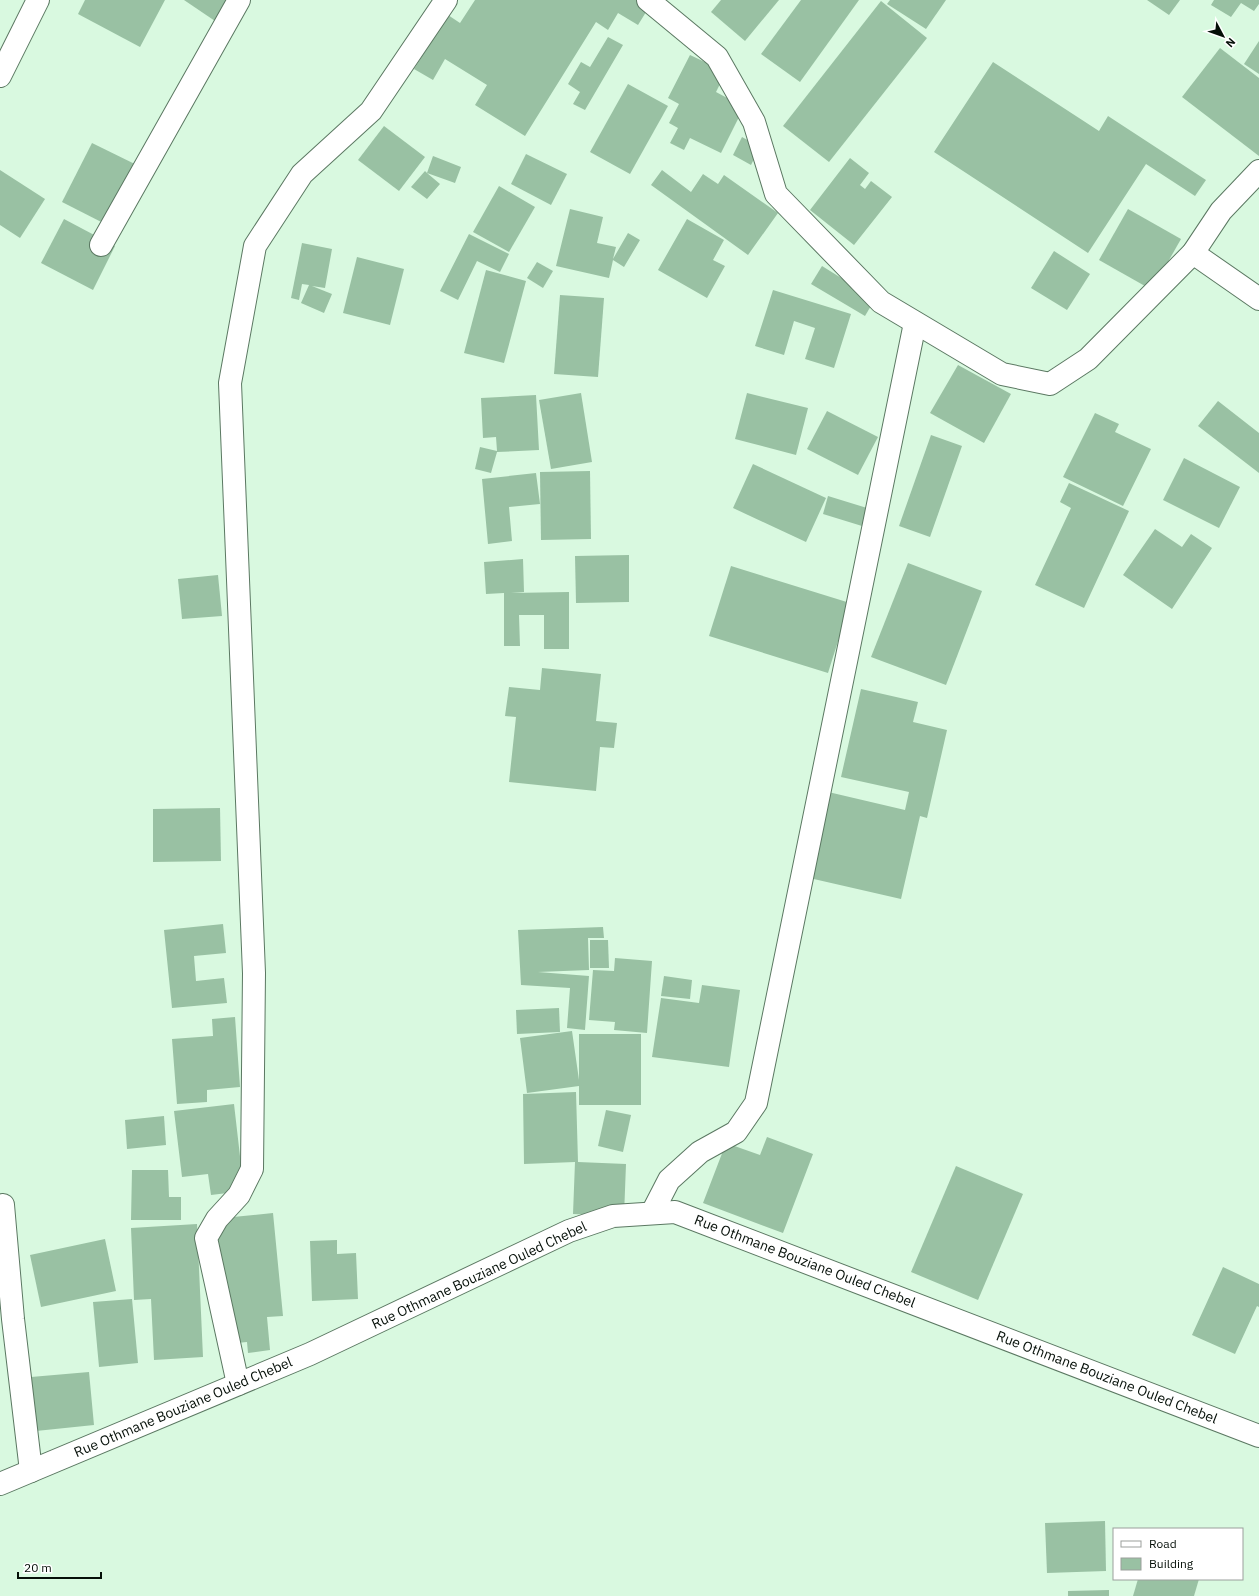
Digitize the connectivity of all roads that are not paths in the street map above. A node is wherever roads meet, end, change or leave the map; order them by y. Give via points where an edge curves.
1 (38, 0) edge
2 (239, 0) edge
3 (446, 0) edge
4 (648, 0) edge
5 (0, 76) edge
6 (1259, 171) edge
7 (101, 245) dead end
8 (1194, 254) junction
9 (1259, 299) edge
10 (916, 323) junction
11 (3, 1205) dead end
12 (652, 1213) junction
13 (238, 1384) junction
14 (1259, 1436) edge
15 (31, 1471) junction
16 (0, 1484) edge

1 - 5 street
2 - 7 street
3 - 13 street via 371,110 302,174 255,246 230,383 254,974 252,1169 239,1195 217,1219 206,1238
4 - 10 street via 717,57 754,122 776,194 881,302
6 - 8 street via 1222,211
8 - 9 street
8 - 10 street via 1088,359 1050,384 1002,374
10 - 12 street via 756,1103 736,1132 700,1152 669,1180
11 - 15 street
12 - 13 street, Rue Othmane Bouziane Ouled Chebel via 614,1216 570,1231 310,1354
12 - 14 street, Rue Othmane Bouziane Ouled Chebel via 675,1212
13 - 15 street, Rue Othmane Bouziane Ouled Chebel
15 - 16 street, Rue Othmane Bouziane Ouled Chebel

